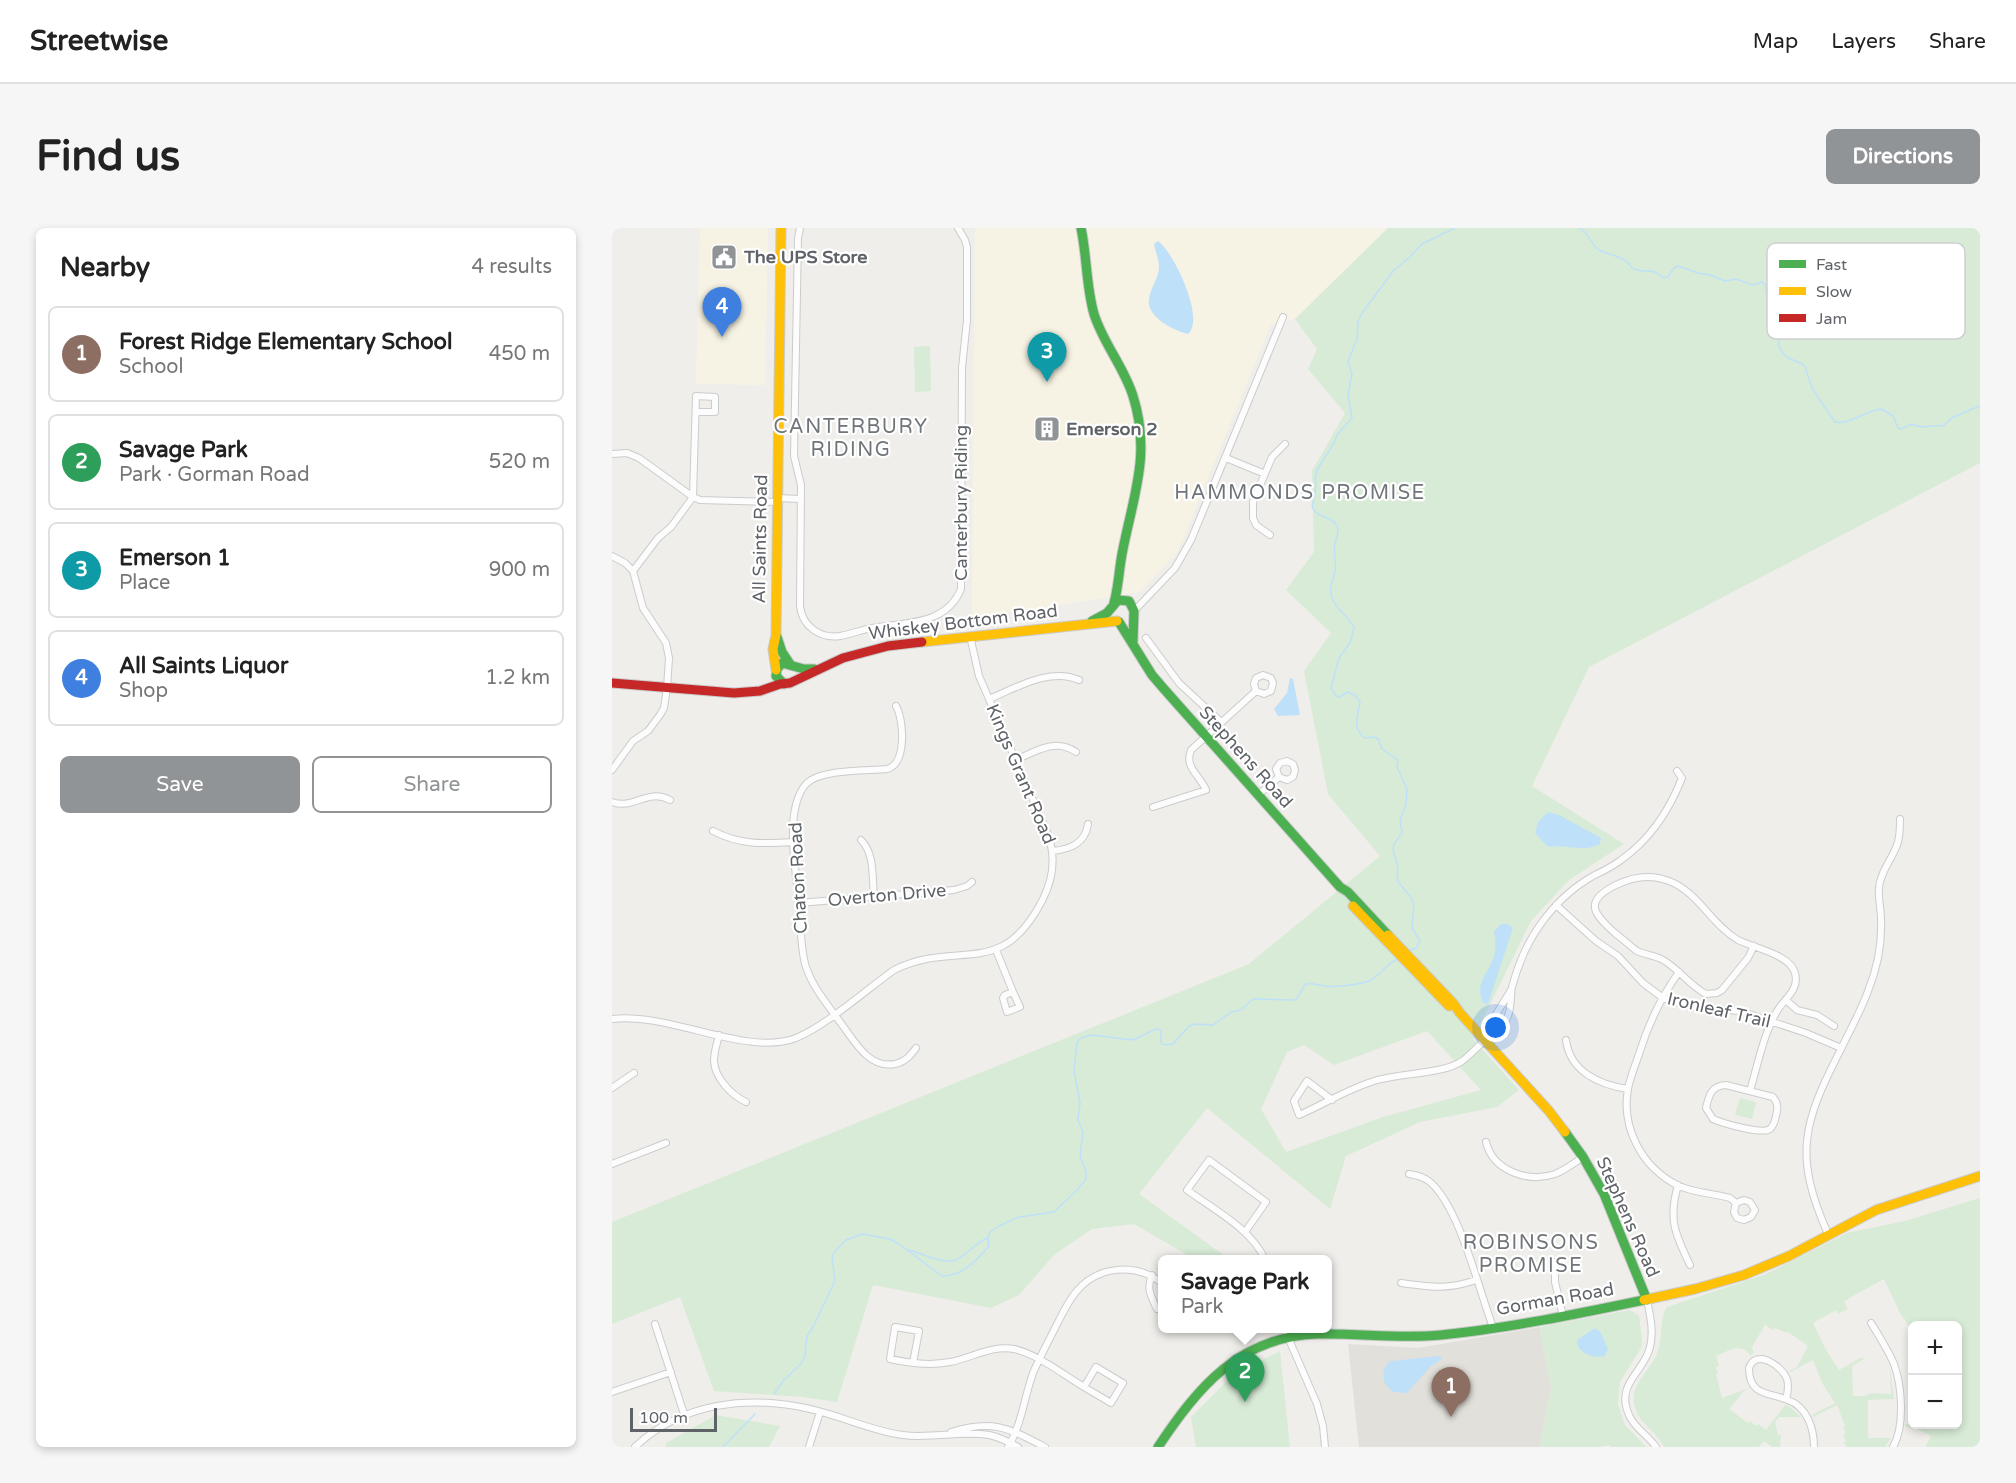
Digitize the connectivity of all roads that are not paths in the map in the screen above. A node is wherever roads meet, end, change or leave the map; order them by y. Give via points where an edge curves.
1 (781, 228) edge
2 (800, 228) edge
3 (958, 228) edge
4 (1081, 228) edge
5 (1283, 317) dead end
6 (696, 412) dead end
7 (1285, 444) dead end
8 (612, 454) edge
9 (1227, 458) junction
10 (1265, 474) junction
11 (693, 497) junction
12 (800, 499) junction
13 (777, 500) junction
14 (1270, 535) dead end
15 (612, 556) edge
16 (633, 571) junction
17 (1120, 579) junction
18 (1151, 594) junction
19 (1127, 600) junction
20 (1113, 606) junction
21 (1134, 613) junction
22 (1118, 622) junction
23 (1081, 625) junction
24 (776, 634) junction
25 (970, 636) junction
26 (1146, 638) dead end
27 (1134, 644) junction
28 (792, 665) junction
29 (816, 669) junction
30 (776, 671) junction
31 (794, 681) junction
32 (1079, 681) dead end
33 (612, 683) edge
34 (784, 684) junction
35 (667, 688) junction
36 (1256, 691) dead end
37 (751, 692) junction
38 (989, 699) junction
39 (896, 705) dead end
40 (1221, 722) junction
41 (1205, 736) junction
42 (1076, 752) dead end
43 (1016, 760) junction
44 (612, 770) edge
45 (1677, 771) dead end
46 (1279, 777) dead end
47 (1258, 795) junction
48 (670, 800) dead end
49 (612, 802) edge
50 (1152, 807) dead end
51 (1900, 819) dead end
52 (1088, 825) dead end
53 (713, 831) dead end
54 (861, 840) dead end
55 (793, 842) junction
56 (1053, 851) junction
57 (972, 882) dead end
58 (874, 896) junction
59 (799, 903) junction
60 (1556, 905) junction
61 (1754, 946) junction
62 (996, 950) junction
63 (1679, 972) junction
64 (1511, 989) junction
65 (1013, 992) dead end
66 (1663, 998) junction
67 (1786, 1000) junction
68 (834, 1014) junction
69 (612, 1019) edge
70 (1772, 1022) junction
71 (1834, 1026) dead end
72 (719, 1035) junction
73 (1486, 1040) junction
74 (1566, 1040) dead end
75 (916, 1048) dead end
76 (1841, 1048) junction
77 (634, 1073) dead end
78 (612, 1088) edge
79 (1628, 1089) junction
80 (1750, 1091) junction
81 (1332, 1100) junction
82 (746, 1102) dead end
83 (1486, 1142) dead end
84 (666, 1143) dead end
85 (1583, 1157) junction
86 (612, 1164) edge
87 (1409, 1174) dead end
88 (1980, 1176) edge
89 (1678, 1185) junction
90 (1736, 1203) dead end
91 (1245, 1232) junction
92 (1828, 1234) junction
93 (1262, 1255) edge
94 (1555, 1262) dead end
95 (1690, 1265) dead end
96 (1152, 1275) junction
97 (1158, 1280) edge
98 (1476, 1280) junction
99 (1401, 1283) dead end
100 (1647, 1300) junction
101 (1158, 1308) edge
102 (1563, 1316) junction
103 (1871, 1323) dead end
104 (654, 1324) dead end
105 (1493, 1327) junction
106 (1286, 1333) edge
107 (1332, 1333) edge
108 (1039, 1360) junction
109 (913, 1363) junction
110 (671, 1372) junction
111 (1084, 1387) junction
112 (612, 1392) edge
113 (1786, 1399) junction
114 (820, 1412) junction
115 (684, 1414) junction
116 (1016, 1431) junction
117 (945, 1434) junction
118 (1009, 1445) edge
119 (635, 1447) edge
120 (809, 1447) edge
121 (1018, 1447) edge
122 (1045, 1447) edge
123 (1158, 1447) edge
124 (1325, 1447) edge
125 (1656, 1447) edge
126 (1814, 1447) edge
127 (1893, 1447) edge

1 - 13 street, All Saints Road
2 - 12 street, Canterbury Riding via 794,456
3 - 12 street, Canterbury Riding via 967,247 959,595 949,607 918,623 833,637 812,629 804,621 800,606
4 - 17 street via 1093,310 1103,339 1132,393 1143,440 1140,482 1123,546
5 - 9 street
6 - 11 street
7 - 10 street via 1275,452
8 - 11 street via 627,453 639,458
9 - 10 street
9 - 18 street via 1184,555
10 - 14 street via 1252,510 1256,525
11 - 13 street via 706,501
11 - 16 street
12 - 13 street
13 - 24 street, All Saints Road
15 - 16 street
16 - 35 street via 643,608 668,651
17 - 19 street
17 - 20 street
18 - 19 street via 1140,600
18 - 21 street
19 - 20 street via 1121,599
19 - 21 street
20 - 22 street via 1112,616
20 - 23 street, Whiskey Bottom Road via 1101,617
21 - 22 street via 1130,621
21 - 27 street
22 - 23 street, Whiskey Bottom Road
22 - 27 street, Stephens Road
23 - 25 street, Whiskey Bottom Road
24 - 28 street, All Saints Road
24 - 30 street, All Saints Road
25 - 29 street, Whiskey Bottom Road via 870,649
25 - 38 street, Kings Grant Road
26 - 40 street via 1179,683
27 - 41 street, Stephens Road via 1152,675
28 - 29 street, Whiskey Bottom Road
28 - 30 street via 782,664
28 - 31 street
29 - 31 street, Whiskey Bottom Road
30 - 34 street via 777,680
30 - 37 street via 768,683
31 - 34 street
32 - 38 street via 1064,675 1042,678
33 - 35 street
34 - 37 street
35 - 37 street
35 - 44 street via 664,708 656,722 633,741
36 - 40 street
38 - 43 street, Kings Grant Road
39 - 55 street, Chaton Road via 902,727 898,763 887,769 814,778 799,795
40 - 41 street
41 - 47 street, Stephens Road
41 - 50 street via 1191,750 1189,760 1206,790
42 - 43 street via 1051,745
43 - 56 street, Kings Grant Road
45 - 60 street via 1682,778 1659,824 1622,860 1578,886
46 - 47 street
47 - 73 street, Stephens Road via 1381,932
48 - 49 street via 656,795 623,805
51 - 76 street via 1898,842 1879,886 1881,938 1874,975
52 - 56 street via 1084,837 1074,846
53 - 55 street via 745,843
54 - 58 street via 870,857
55 - 59 street, Chaton Road
56 - 62 street, Kings Grant Road via 1051,878 1039,907 1023,930
57 - 58 street, Overton Drive via 954,890
58 - 59 street, Overton Drive
59 - 68 street, Chaton Road via 806,965
60 - 64 street via 1526,950
60 - 66 street, Ironleaf Trail
61 - 63 street via 1717,993 1701,992
61 - 63 street via 1731,935 1691,895 1668,880 1634,877 1600,893 1595,910 1602,921 1636,950 1664,960
61 - 67 street via 1786,960 1794,969 1795,986
62 - 65 street
62 - 68 street, Kings Grant Road via 905,965
63 - 66 street
64 - 73 street via 1487,1029
64 - 73 street via 1508,1018 1494,1037
66 - 70 street, Ironleaf Trail via 1691,1007 1740,1011
66 - 79 street via 1644,1038
67 - 70 street
67 - 71 street via 1797,1010
68 - 72 street, Kings Grant Road via 808,1032 785,1041 764,1043
68 - 75 street, Chaton Road via 862,1051 881,1064 897,1064
69 - 72 street, Kings Grant Road via 654,1020
70 - 76 street, Ironleaf Trail
70 - 80 street
72 - 82 street via 716,1070 730,1091
73 - 81 street via 1451,1067 1379,1080
73 - 85 street, Stephens Road via 1550,1111
74 - 79 street via 1567,1050 1584,1072 1602,1083
76 - 92 street via 1814,1105 1806,1149 1814,1199
77 - 78 street
79 - 89 street via 1628,1120 1639,1150 1656,1170
80 - 80 street via 1776,1101 1774,1123 1769,1130 1725,1123 1709,1115 1709,1094 1716,1087 1726,1085
81 - 81 street via 1299,1115 1294,1101 1307,1081
83 - 85 street via 1495,1161 1519,1175 1554,1174
84 - 86 street
85 - 100 street, Stephens Road via 1604,1194
87 - 98 street via 1430,1182 1447,1203
88 - 92 street, Gorman Road via 1893,1203
89 - 90 street
89 - 95 street via 1672,1218
91 - 91 street via 1187,1190 1209,1160 1266,1202
91 - 93 street
92 - 100 street, Gorman Road via 1776,1262 1735,1278
94 - 102 street
96 - 97 street
96 - 101 street via 1149,1292
96 - 108 street via 1117,1269 1086,1282 1071,1298
98 - 99 street via 1448,1287
98 - 105 street
100 - 102 street, Gorman Road
100 - 125 street via 1651,1345 1630,1379 1625,1403 1633,1423
102 - 105 street, Gorman Road
103 - 127 street via 1893,1361 1898,1383 1901,1424
104 - 110 street
105 - 107 street, Gorman Road via 1412,1337
106 - 123 street, Gorman Road via 1220,1371 1195,1395
106 - 124 street via 1317,1404
108 - 109 street via 1005,1348 952,1362
108 - 111 street
108 - 116 street
109 - 109 street via 890,1359 895,1327 919,1331
110 - 112 street
110 - 115 street
111 - 111 street via 1111,1403 1123,1383 1096,1367
113 - 113 street via 1763,1393 1752,1385 1749,1368 1753,1360 1764,1359 1783,1372 1788,1387
113 - 126 street via 1808,1418
114 - 115 street via 796,1406 750,1404 722,1405
114 - 117 street via 890,1433
114 - 120 street
115 - 119 street
116 - 117 street via 980,1425
116 - 118 street
116 - 122 street
117 - 118 street via 989,1435
118 - 121 street

